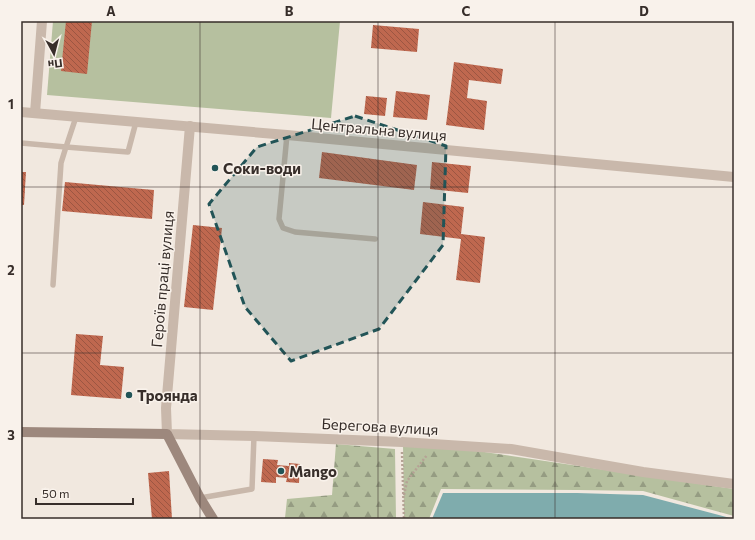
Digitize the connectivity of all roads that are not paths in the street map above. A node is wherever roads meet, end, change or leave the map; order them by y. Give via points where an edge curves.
1 (42, 21) edge
2 (21, 112) edge
3 (35, 113) junction
4 (76, 117) junction
5 (136, 122) junction
6 (190, 126) junction
7 (287, 135) junction
8 (21, 143) edge
9 (66, 147) junction
10 (734, 177) edge
11 (375, 239) dead end
12 (53, 285) dead end
13 (21, 432) edge
14 (167, 434) junction
15 (254, 436) junction
16 (734, 484) edge
17 (200, 498) junction
18 (213, 519) edge

1 - 3 street
2 - 3 street, Центральна вулиця
3 - 4 street, Центральна вулиця
4 - 5 street, Центральна вулиця
4 - 9 lane
5 - 6 street, Центральна вулиця
5 - 9 lane via 128,152
6 - 7 street, Центральна вулиця
6 - 14 street, Героїв праці вулиця via 166,408
7 - 10 street, Центральна вулиця
7 - 11 lane via 279,219 283,228 295,232
8 - 9 lane
9 - 12 lane via 61,163
13 - 14 main road, Берегова вулиця
14 - 15 street, Берегова вулиця
14 - 17 main road
15 - 16 street, Берегова вулиця via 511,449 642,472
15 - 17 lane via 252,489
17 - 18 main road

